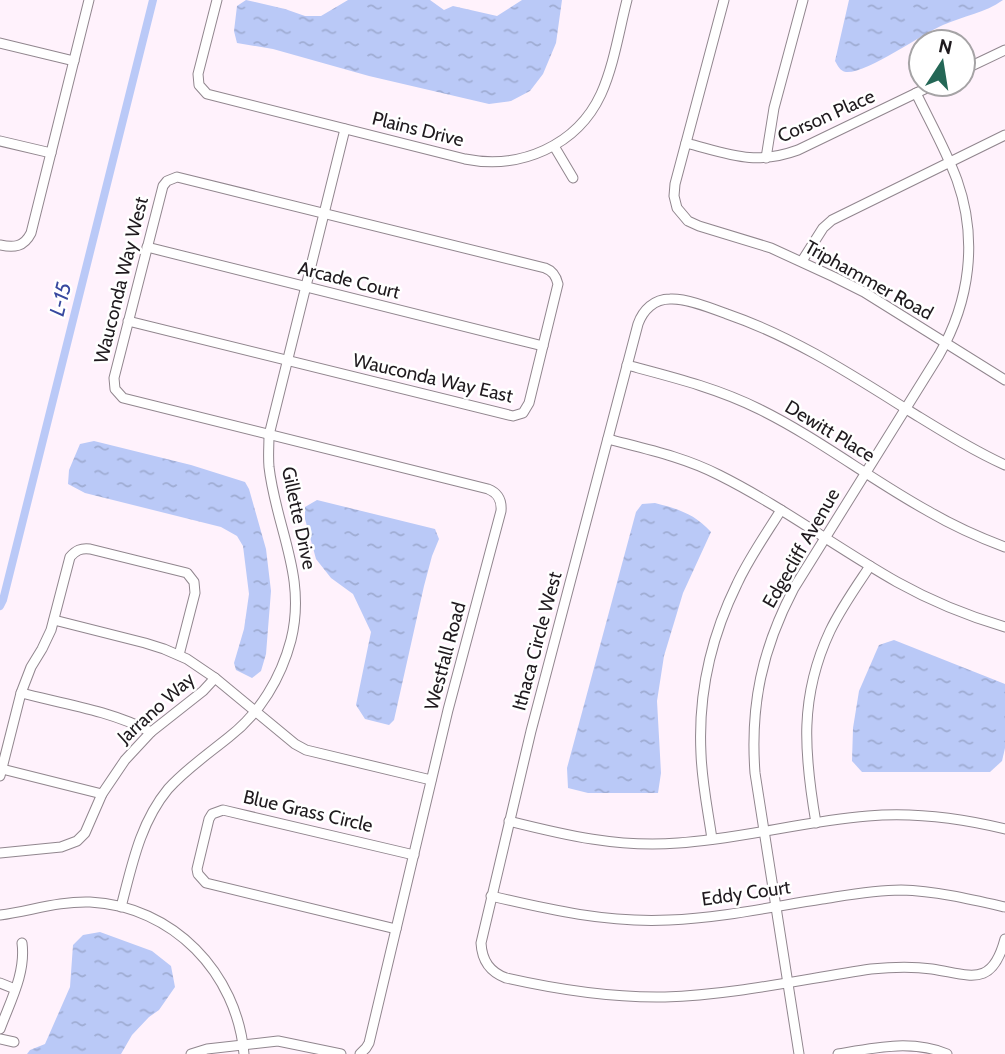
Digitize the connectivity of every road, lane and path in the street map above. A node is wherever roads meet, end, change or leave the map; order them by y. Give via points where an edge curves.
1 (89, 0) edge
2 (217, 0) edge
3 (627, 0) edge
4 (724, 0) edge
5 (803, 0) edge
6 (0, 43) edge
7 (1005, 50) edge
8 (74, 61) junction
9 (977, 63) edge
10 (907, 97) edge
11 (918, 98) edge
12 (345, 129) junction
13 (1005, 135) edge
14 (0, 141) edge
15 (686, 144) junction
16 (554, 146) junction
17 (51, 153) junction
18 (766, 158) junction
19 (949, 162) junction
20 (573, 178) dead end
21 (324, 212) junction
22 (0, 245) edge
23 (147, 247) junction
24 (802, 261) junction
25 (305, 287) junction
26 (128, 321) junction
27 (946, 344) junction
28 (543, 346) junction
29 (287, 360) junction
30 (628, 365) junction
31 (1005, 380) edge
32 (906, 408) junction
33 (270, 435) junction
34 (608, 439) junction
35 (1005, 465) edge
36 (865, 473) junction
37 (781, 510) junction
38 (825, 538) junction
39 (1005, 547) edge
40 (870, 566) junction
41 (54, 620) junction
42 (1005, 627) edge
43 (179, 655) junction
44 (215, 678) junction
45 (21, 693) junction
46 (255, 711) junction
47 (151, 732) junction
48 (1, 773) edge
49 (431, 780) junction
50 (102, 794) junction
51 (509, 821) junction
52 (816, 823) junction
53 (1005, 829) edge
54 (764, 831) junction
55 (712, 839) junction
56 (0, 853) edge
57 (414, 855) junction
58 (491, 896) junction
59 (776, 906) junction
60 (121, 907) junction
61 (1005, 907) edge
62 (0, 915) edge
63 (396, 929) junction
64 (1005, 939) edge
65 (22, 943) dead end
66 (788, 982) junction
67 (0, 983) edge
68 (15, 989) junction
69 (0, 1029) edge
70 (0, 1039) edge
71 (14, 1042) dead end
72 (244, 1049) edge
73 (890, 1050) edge
74 (191, 1054) edge
75 (341, 1054) edge
76 (360, 1054) edge
77 (799, 1054) edge
78 (838, 1054) edge
79 (947, 1054) edge

1 - 8 street
2 - 12 street, Plains Drive via 198,74 202,90
3 - 16 street, Plains Drive via 600,95 582,123
4 - 15 street, Triphammer Road
5 - 18 street via 774,108
6 - 8 street
7 - 9 street
8 - 17 street
10 - 18 street, Corson Place via 798,150
11 - 19 street, Edgecliff Avenue
12 - 16 street, Plains Drive via 493,162 530,156
12 - 21 street, Gillette Drive
13 - 19 street
14 - 17 street
15 - 18 street, Corson Place via 739,157
15 - 24 street, Triphammer Road via 674,190 684,217
16 - 20 street
17 - 22 street via 31,233 24,243
19 - 24 street via 831,220
19 - 27 street, Edgecliff Avenue via 966,213 969,256 962,305
21 - 23 street, Wauconda Way West via 177,177 163,186
21 - 25 street, Gillette Drive
21 - 28 street, Wauconda Way East via 550,270 558,284
23 - 25 street, Arcade Court
23 - 26 street, Wauconda Way West
24 - 27 street, Triphammer Road via 864,292
25 - 28 street, Arcade Court
25 - 29 street, Gillette Drive
26 - 29 street
26 - 33 street, Wauconda Way West via 114,378 122,398
27 - 31 street, Triphammer Road
27 - 32 street, Edgecliff Avenue
28 - 29 street, Wauconda Way East via 529,403 513,416
29 - 33 street, Gillette Drive
30 - 32 street, Ithaca Circle West via 643,313 662,300 680,300 791,340
30 - 34 street, Ithaca Circle West
30 - 36 street, Dewitt Place via 733,397
32 - 35 street, Ithaca Circle West
32 - 36 street, Edgecliff Avenue
33 - 46 street, Gillette Drive via 269,465 292,559 295,613 285,659
33 - 49 street, Westfall Road via 488,489 500,500 501,511
34 - 37 street via 704,468
34 - 51 street, Ithaca Circle West
36 - 38 street, Edgecliff Avenue
36 - 39 street, Dewitt Place via 946,521
37 - 38 street
37 - 55 street via 746,566 711,654 702,704 701,755
38 - 40 street
38 - 54 street, Edgecliff Avenue via 783,608 760,675 753,750
40 - 42 street via 939,603
40 - 52 street via 830,631 810,692 807,763
41 - 43 street
41 - 43 street via 71,557 79,550 90,548 187,573 195,593
41 - 45 street
43 - 44 street
44 - 46 street
44 - 47 street, Jarrano Way
45 - 47 street via 114,717
45 - 48 street
46 - 49 street via 306,750
46 - 60 street, Gillette Drive via 181,775 156,806 136,849
47 - 50 street, Jarrano Way
48 - 50 street
49 - 57 street, Westfall Road
50 - 56 street, Jarrano Way via 85,832 72,844
51 - 55 street via 627,844
51 - 58 street, Ithaca Circle West
52 - 53 street via 920,815
52 - 54 street
54 - 55 street
54 - 59 street, Edgecliff Avenue
57 - 63 street, Westfall Road
57 - 63 street, Blue Grass Circle via 222,810 209,819 197,863 198,874 206,883
58 - 59 street, Eddy Court via 576,915 633,920 705,917
58 - 66 street, Ithaca Circle West via 481,949 488,965 506,978 634,997 700,995
59 - 61 street, Eddy Court via 900,890 941,893
59 - 66 street, Edgecliff Avenue
60 - 62 street via 71,902
60 - 72 street via 167,926 202,955 233,1003
63 - 76 street, Westfall Road via 369,1043
64 - 66 street via 997,961 978,975 894,967
65 - 68 street via 23,961
66 - 77 street, Edgecliff Avenue
67 - 68 street
68 - 69 street
70 - 71 street
72 - 74 street
72 - 75 street via 284,1041
73 - 78 street
73 - 79 street via 921,1047

